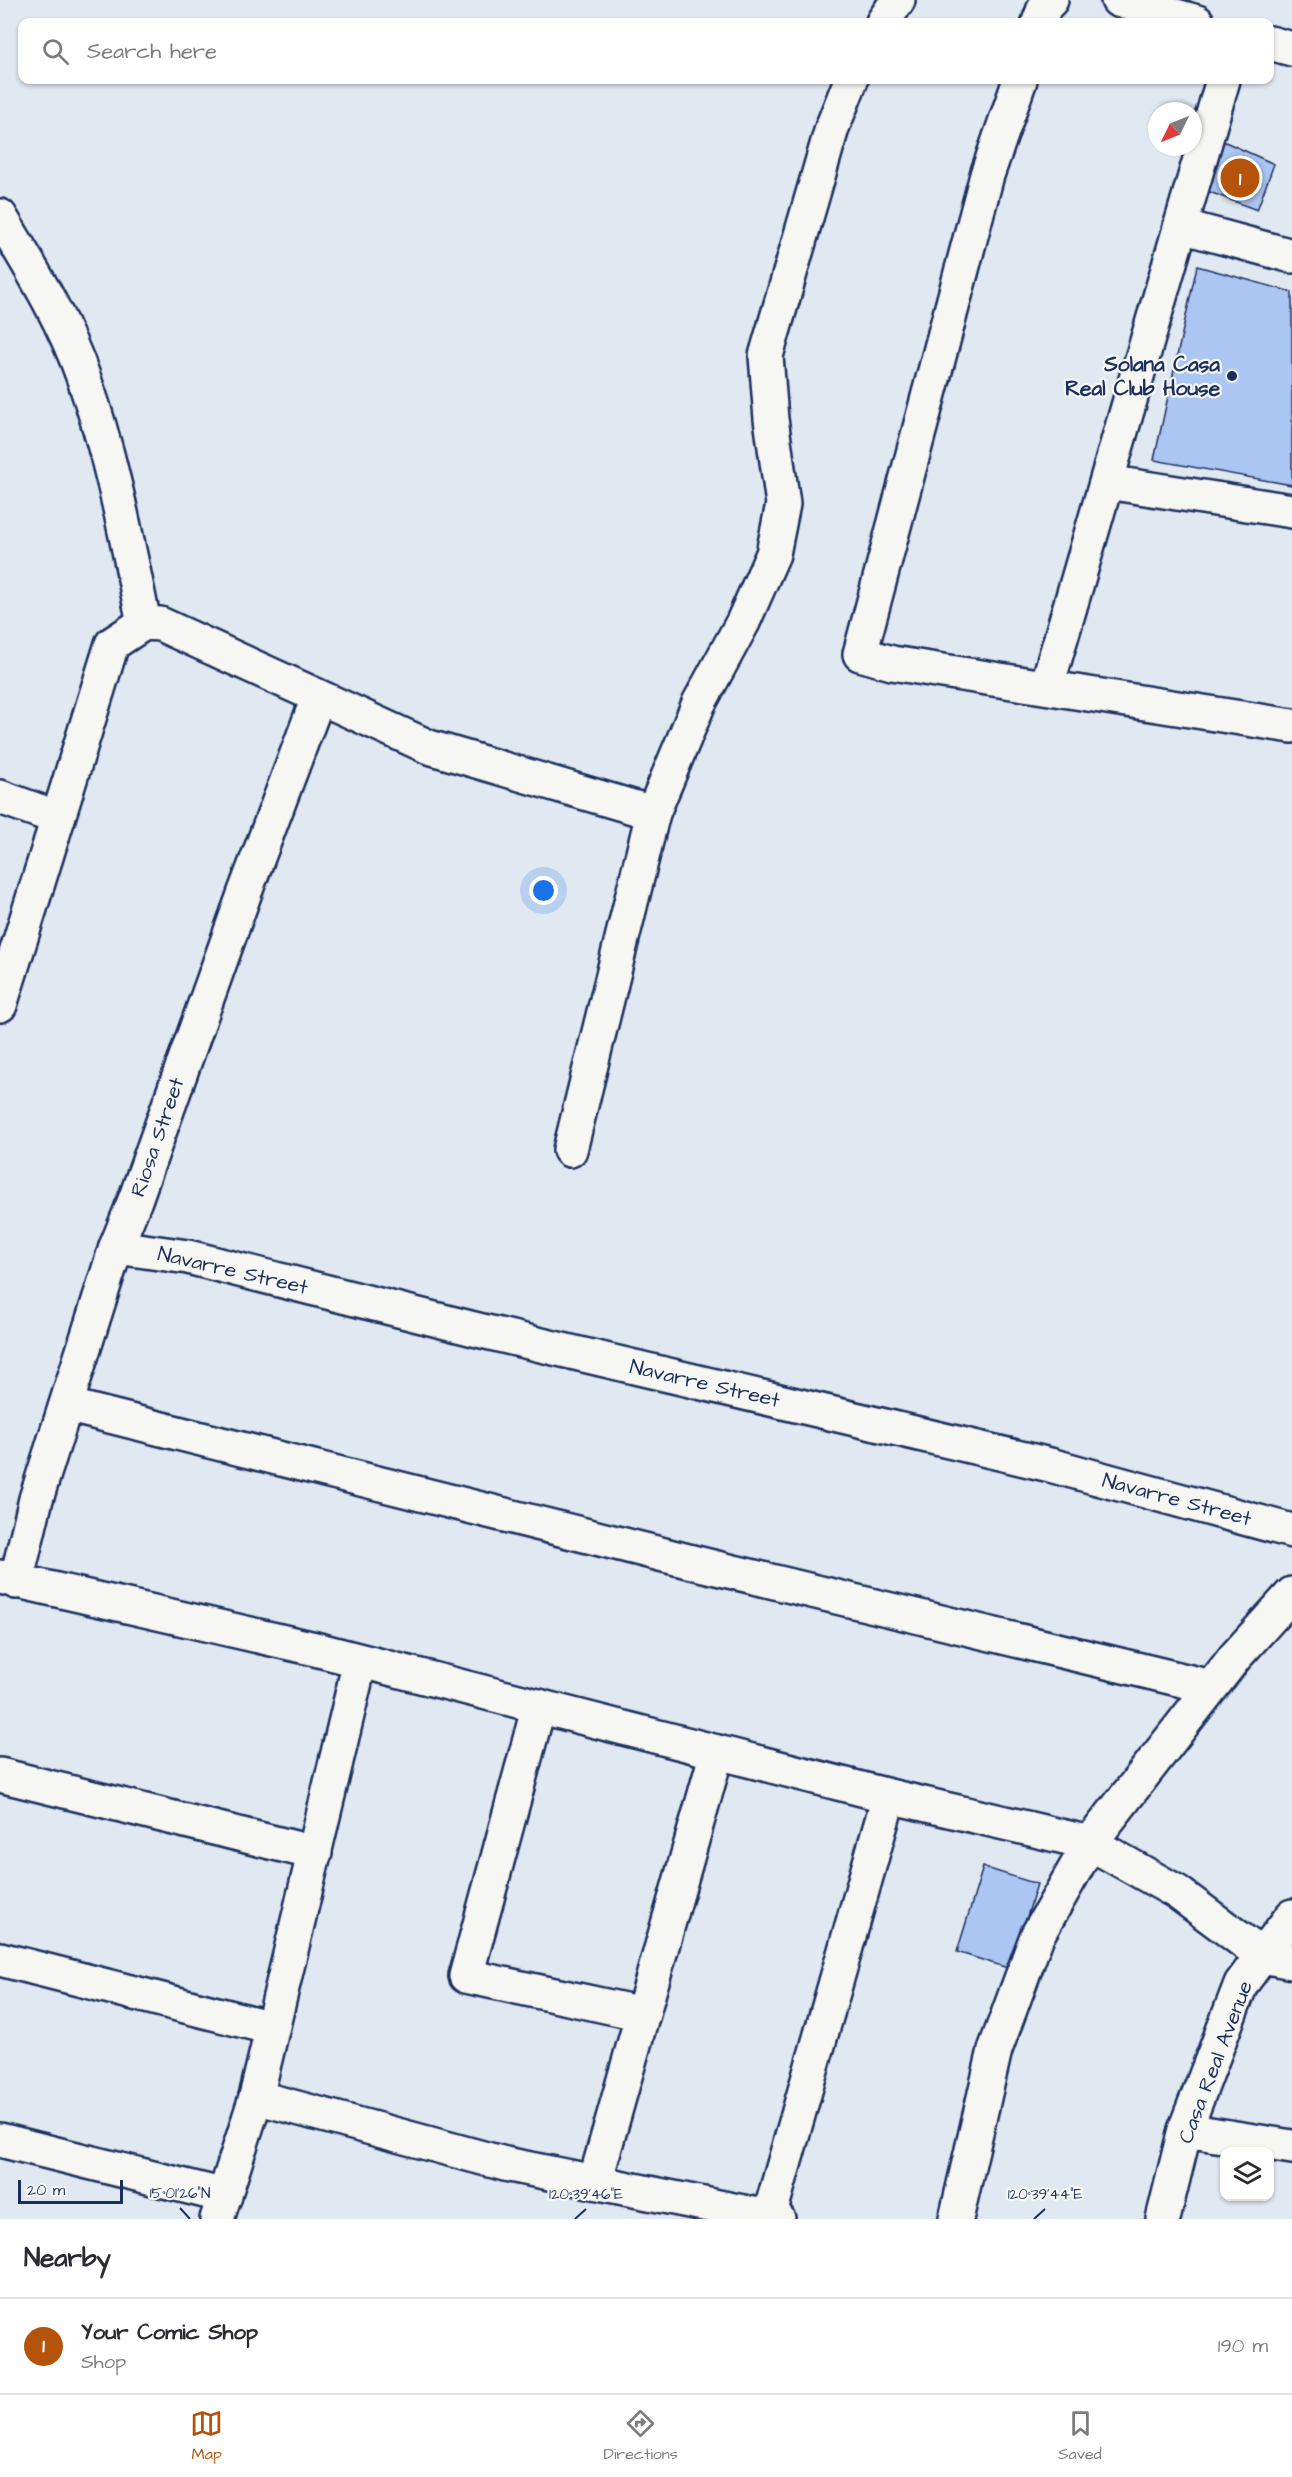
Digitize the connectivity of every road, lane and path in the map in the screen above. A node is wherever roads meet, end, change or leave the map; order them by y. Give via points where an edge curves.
1 (898, 0) edge
2 (1051, 0) edge
3 (1118, 0) edge
4 (886, 18) edge
5 (1041, 18) edge
6 (1183, 18) edge
7 (1274, 44) edge
8 (1292, 49) edge
9 (849, 84) edge
10 (1019, 84) edge
11 (1222, 84) edge
12 (0, 216) edge
13 (1181, 226) junction
14 (1292, 256) edge
15 (1107, 482) junction
16 (1292, 511) edge
17 (144, 623) junction
18 (1047, 686) junction
19 (318, 698) junction
20 (1292, 726) edge
21 (0, 797) edge
22 (653, 813) junction
23 (58, 818) junction
24 (0, 1005) edge
25 (570, 1150) dead end
26 (116, 1246) junction
27 (66, 1405) junction
28 (1292, 1531) edge
29 (8, 1579) edge
30 (1292, 1593) edge
31 (360, 1661) junction
32 (1211, 1687) junction
33 (539, 1706) junction
34 (717, 1752) junction
35 (0, 1775) edge
36 (889, 1796) junction
37 (1090, 1844) junction
38 (315, 1853) junction
39 (1292, 1916) edge
40 (0, 1959) edge
41 (1277, 1959) edge
42 (643, 2014) junction
43 (272, 2028) junction
44 (256, 2097) junction
45 (1185, 2130) junction
46 (0, 2140) edge
47 (1292, 2147) edge
48 (595, 2182) junction
49 (221, 2207) edge
50 (774, 2218) edge
51 (956, 2219) edge
52 (1163, 2219) edge

1 - 4 street
2 - 5 street
3 - 6 street
7 - 8 street
9 - 22 street via 832,128 766,356 783,504 773,554 699,703
10 - 18 street via 987,175 860,654 892,663
11 - 13 street
12 - 17 street via 42,287 83,376 111,466
13 - 14 street
13 - 15 street
15 - 16 street
15 - 18 street
17 - 19 street via 160,624
17 - 23 street via 111,644
18 - 20 street
19 - 22 street via 429,747
19 - 26 street, Riosa Street
21 - 23 street
22 - 25 street
23 - 24 street
26 - 27 street, Riosa Street
26 - 28 street, Navarre Street via 188,1257 1050,1465
27 - 29 street, Riosa Street
27 - 32 street
29 - 31 street
30 - 32 street
31 - 33 street
31 - 38 street
32 - 37 street
33 - 34 street
33 - 42 street via 466,1976
34 - 36 street
34 - 42 street
35 - 38 street
36 - 37 street
36 - 50 street
37 - 41 street via 1177,1892
37 - 51 street via 1037,1936 995,2050
38 - 43 street
39 - 41 street, Casa Real Avenue
40 - 43 street
41 - 45 street, Casa Real Avenue via 1241,1984
42 - 48 street
43 - 44 street
44 - 48 street via 505,2164
44 - 49 street
45 - 47 street
45 - 52 street, Casa Real Avenue
46 - 49 street
48 - 50 street

